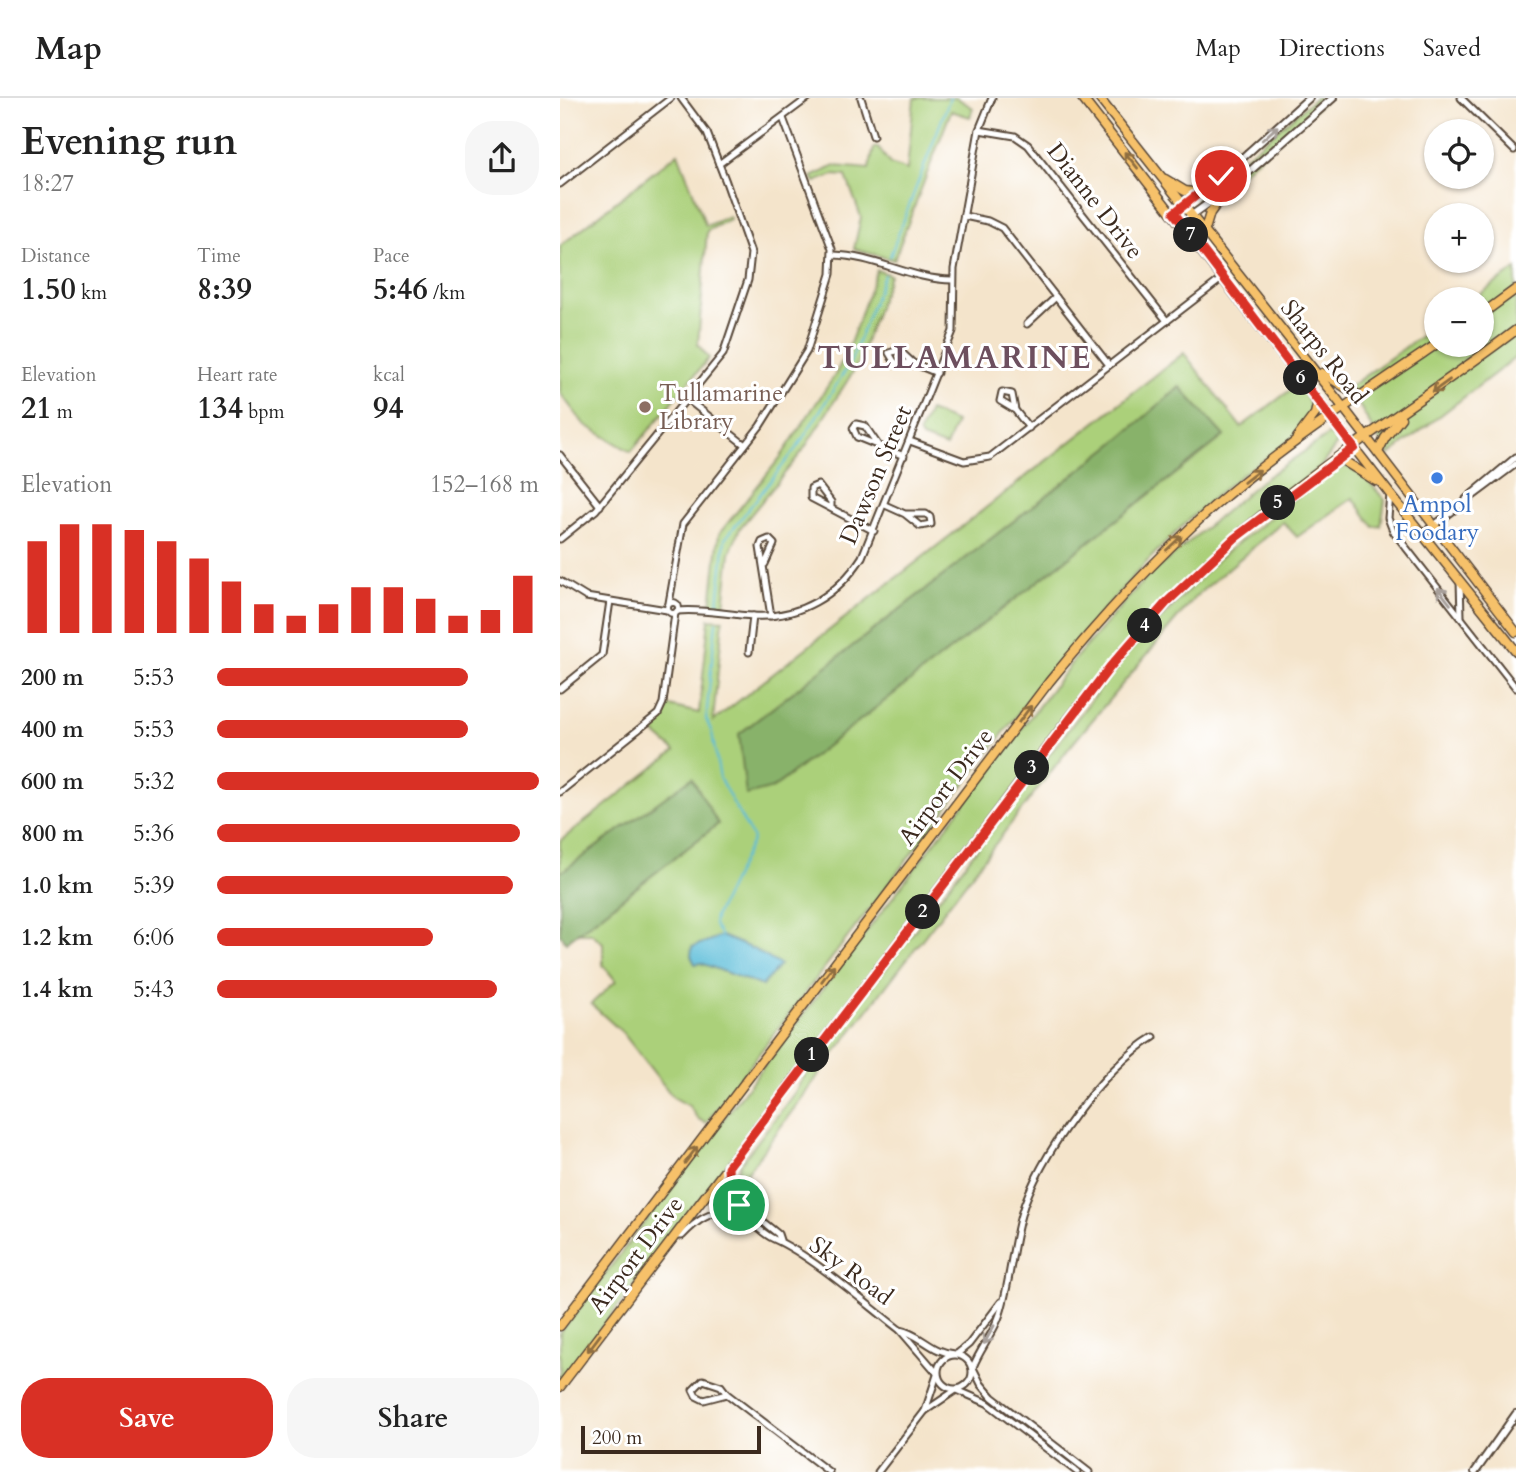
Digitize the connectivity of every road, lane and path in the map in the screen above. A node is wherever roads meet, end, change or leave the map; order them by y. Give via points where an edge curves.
1 (671, 98) edge
2 (681, 98) edge
3 (808, 98) edge
4 (861, 98) edge
5 (992, 98) edge
6 (1082, 98) edge
7 (1099, 98) edge
8 (1309, 98) edge
9 (1333, 98) edge
10 (1461, 98) edge
11 (783, 118) junction
12 (979, 130) junction
13 (873, 136) dead end
14 (1514, 150) dead end
15 (719, 164) junction
16 (1160, 175) junction
17 (560, 184) edge
18 (1226, 192) junction
19 (1200, 193) junction
20 (1183, 206) junction
21 (1174, 213) junction
22 (964, 216) junction
23 (1192, 216) junction
24 (1181, 223) junction
25 (1204, 233) junction
26 (834, 255) junction
27 (1224, 277) junction
28 (953, 280) junction
29 (1516, 289) edge
30 (1056, 297) junction
31 (1494, 305) edge
32 (1167, 321) junction
33 (1027, 324) dead end
34 (1516, 330) edge
35 (1424, 353) edge
36 (913, 363) dead end
37 (1110, 365) junction
38 (1310, 365) junction
39 (937, 373) junction
40 (1361, 397) junction
41 (687, 399) junction
42 (1318, 401) junction
43 (1344, 408) junction
44 (1410, 408) junction
45 (1015, 410) dead end
46 (1331, 418) junction
47 (1029, 428) junction
48 (1367, 438) junction
49 (910, 441) junction
50 (745, 445) junction
51 (878, 445) junction
52 (1291, 446) junction
53 (1354, 448) junction
54 (1378, 452) junction
55 (560, 455) edge
56 (904, 456) junction
57 (1516, 457) edge
58 (1339, 458) junction
59 (1516, 464) edge
60 (1387, 491) junction
61 (1464, 502) junction
62 (884, 505) junction
63 (600, 506) junction
64 (831, 507) junction
65 (905, 514) junction
66 (1433, 526) junction
67 (874, 531) junction
68 (1422, 534) junction
69 (560, 539) edge
70 (765, 564) dead end
71 (1460, 579) junction
72 (561, 583) edge
73 (610, 601) junction
74 (672, 608) junction
75 (753, 616) junction
76 (771, 616) junction
77 (1462, 619) junction
78 (1516, 632) edge
79 (1516, 651) edge
80 (749, 652) dead end
81 (1516, 688) edge
82 (560, 689) edge
83 (560, 792) edge
84 (1154, 1037) dead end
85 (728, 1167) junction
86 (676, 1236) junction
87 (780, 1240) junction
88 (1001, 1302) junction
89 (560, 1326) edge
90 (900, 1330) junction
91 (956, 1354) junction
92 (973, 1368) junction
93 (937, 1373) junction
94 (560, 1387) edge
95 (957, 1390) junction
96 (727, 1394) junction
97 (925, 1411) junction
98 (1516, 1414) edge
99 (829, 1472) edge
100 (878, 1472) edge
101 (1077, 1472) edge
102 (1089, 1472) edge
103 (1475, 1472) edge

1 - 17 street
2 - 15 street via 707,133
3 - 11 street
4 - 13 street
5 - 12 street, Dawson Street
21 -> 6 main road, Sharps Road
7 - 16 main road, Sharps Road
19 -> 8 street
9 - 18 street
10 - 14 street
11 - 15 street
11 - 26 street
12 - 22 street, Dawson Street
12 - 32 street, Dianne Drive via 1015,136 1028,145
15 - 41 street via 752,264 727,349
16 - 19 main road via 1185,191
16 - 20 main road, Sharps Road
18 - 23 street
18 - 25 main road via 1210,213
19 - 20 street
20 - 21 street
20 - 23 main road, Sharps Road
21 - 24 main road, Sharps Road
22 - 28 street, Dawson Street
22 - 30 street via 1003,228
23 - 24 street
23 - 25 main road, Sharps Road
24 - 27 main road, Sharps Road
25 - 38 main road, Sharps Road
26 - 28 street via 853,256 930,279
26 - 50 street via 807,351
27 - 32 street
27 - 42 main road, Sharps Road
28 - 39 street, Dawson Street via 953,331
29 - 31 main road
30 - 33 street
30 - 37 street
32 - 37 street
34 -> 44 main road, Airport Drive
35 - 40 main road, Airport Drive
36 - 39 street
37 - 47 street
38 - 40 main road
38 - 43 main road, Sharps Road
39 - 49 street, Dawson Street
40 - 43 main road, Airport Drive
41 - 50 street
41 - 63 street
42 - 46 main road, Sharps Road
42 - 52 main road via 1315,414
43 - 46 main road, Airport Drive
43 - 48 main road, Sharps Road
44 - 48 main road, Airport Drive
44 - 54 main road
45 - 47 street
46 - 52 main road, Airport Drive
46 - 53 main road, Sharps Road
47 - 49 street via 998,453 971,461
48 - 53 main road, Airport Drive
48 - 54 main road, Sharps Road
49 - 56 street, Dawson Street
50 - 74 street via 683,524
51 - 51 street via 857,438 856,424 865,426
51 - 56 street
89 -> 52 main road, Airport Drive via 1079,646 1187,531
53 - 58 main road, Airport Drive
53 - 60 main road, Sharps Road
54 - 66 main road, Sharps Road
55 - 63 street
56 - 62 street, Dawson Street
57 - 61 street
58 - 60 main road
58 - 85 main road, Airport Drive via 1235,538 1140,632 1060,730
59 - 61 street
60 - 68 main road, Sharps Road
77 -> 60 street via 1393,531
61 - 66 street
62 - 65 street
62 - 67 street, Dawson Street
63 - 69 street
64 - 64 street via 811,498 811,488 822,488
64 - 67 street
65 - 65 street via 926,513 931,524 924,528
66 - 68 street
66 - 78 main road, Sharps Road
67 - 76 street, Dawson Street via 857,566 831,593 808,606
68 - 71 main road, Sharps Road
70 - 76 street
71 - 77 street
71 - 79 main road, Sharps Road
72 - 73 street, Dawson Street via 580,595
73 - 74 street, Dawson Street
73 - 82 street via 602,655
74 - 75 street, Dawson Street
74 - 83 street via 664,698 658,714
75 - 76 street, Dawson Street
75 - 80 street
77 - 81 street
84 - 88 street via 1118,1063 1040,1168 1021,1215
85 - 86 main road, Airport Drive
85 - 87 street, Sky Road via 731,1196
86 - 87 street, Sky Road via 706,1216 730,1213
86 -> 94 main road, Airport Drive
87 - 90 street, Sky Road
88 - 91 street
88 -> 92 street via 1000,1315
90 - 91 street, Sky Road via 937,1352
90 - 93 street, Sky Road
91 - 92 street
91 - 93 street via 942,1361
92 - 95 street via 969,1381
92 - 102 street via 992,1397
93 - 95 street via 943,1383
93 - 97 street
95 - 97 street
95 - 101 street via 987,1404
96 - 96 street via 704,1401 693,1390 698,1382 707,1380
96 - 99 street
97 - 100 street
98 - 103 street

